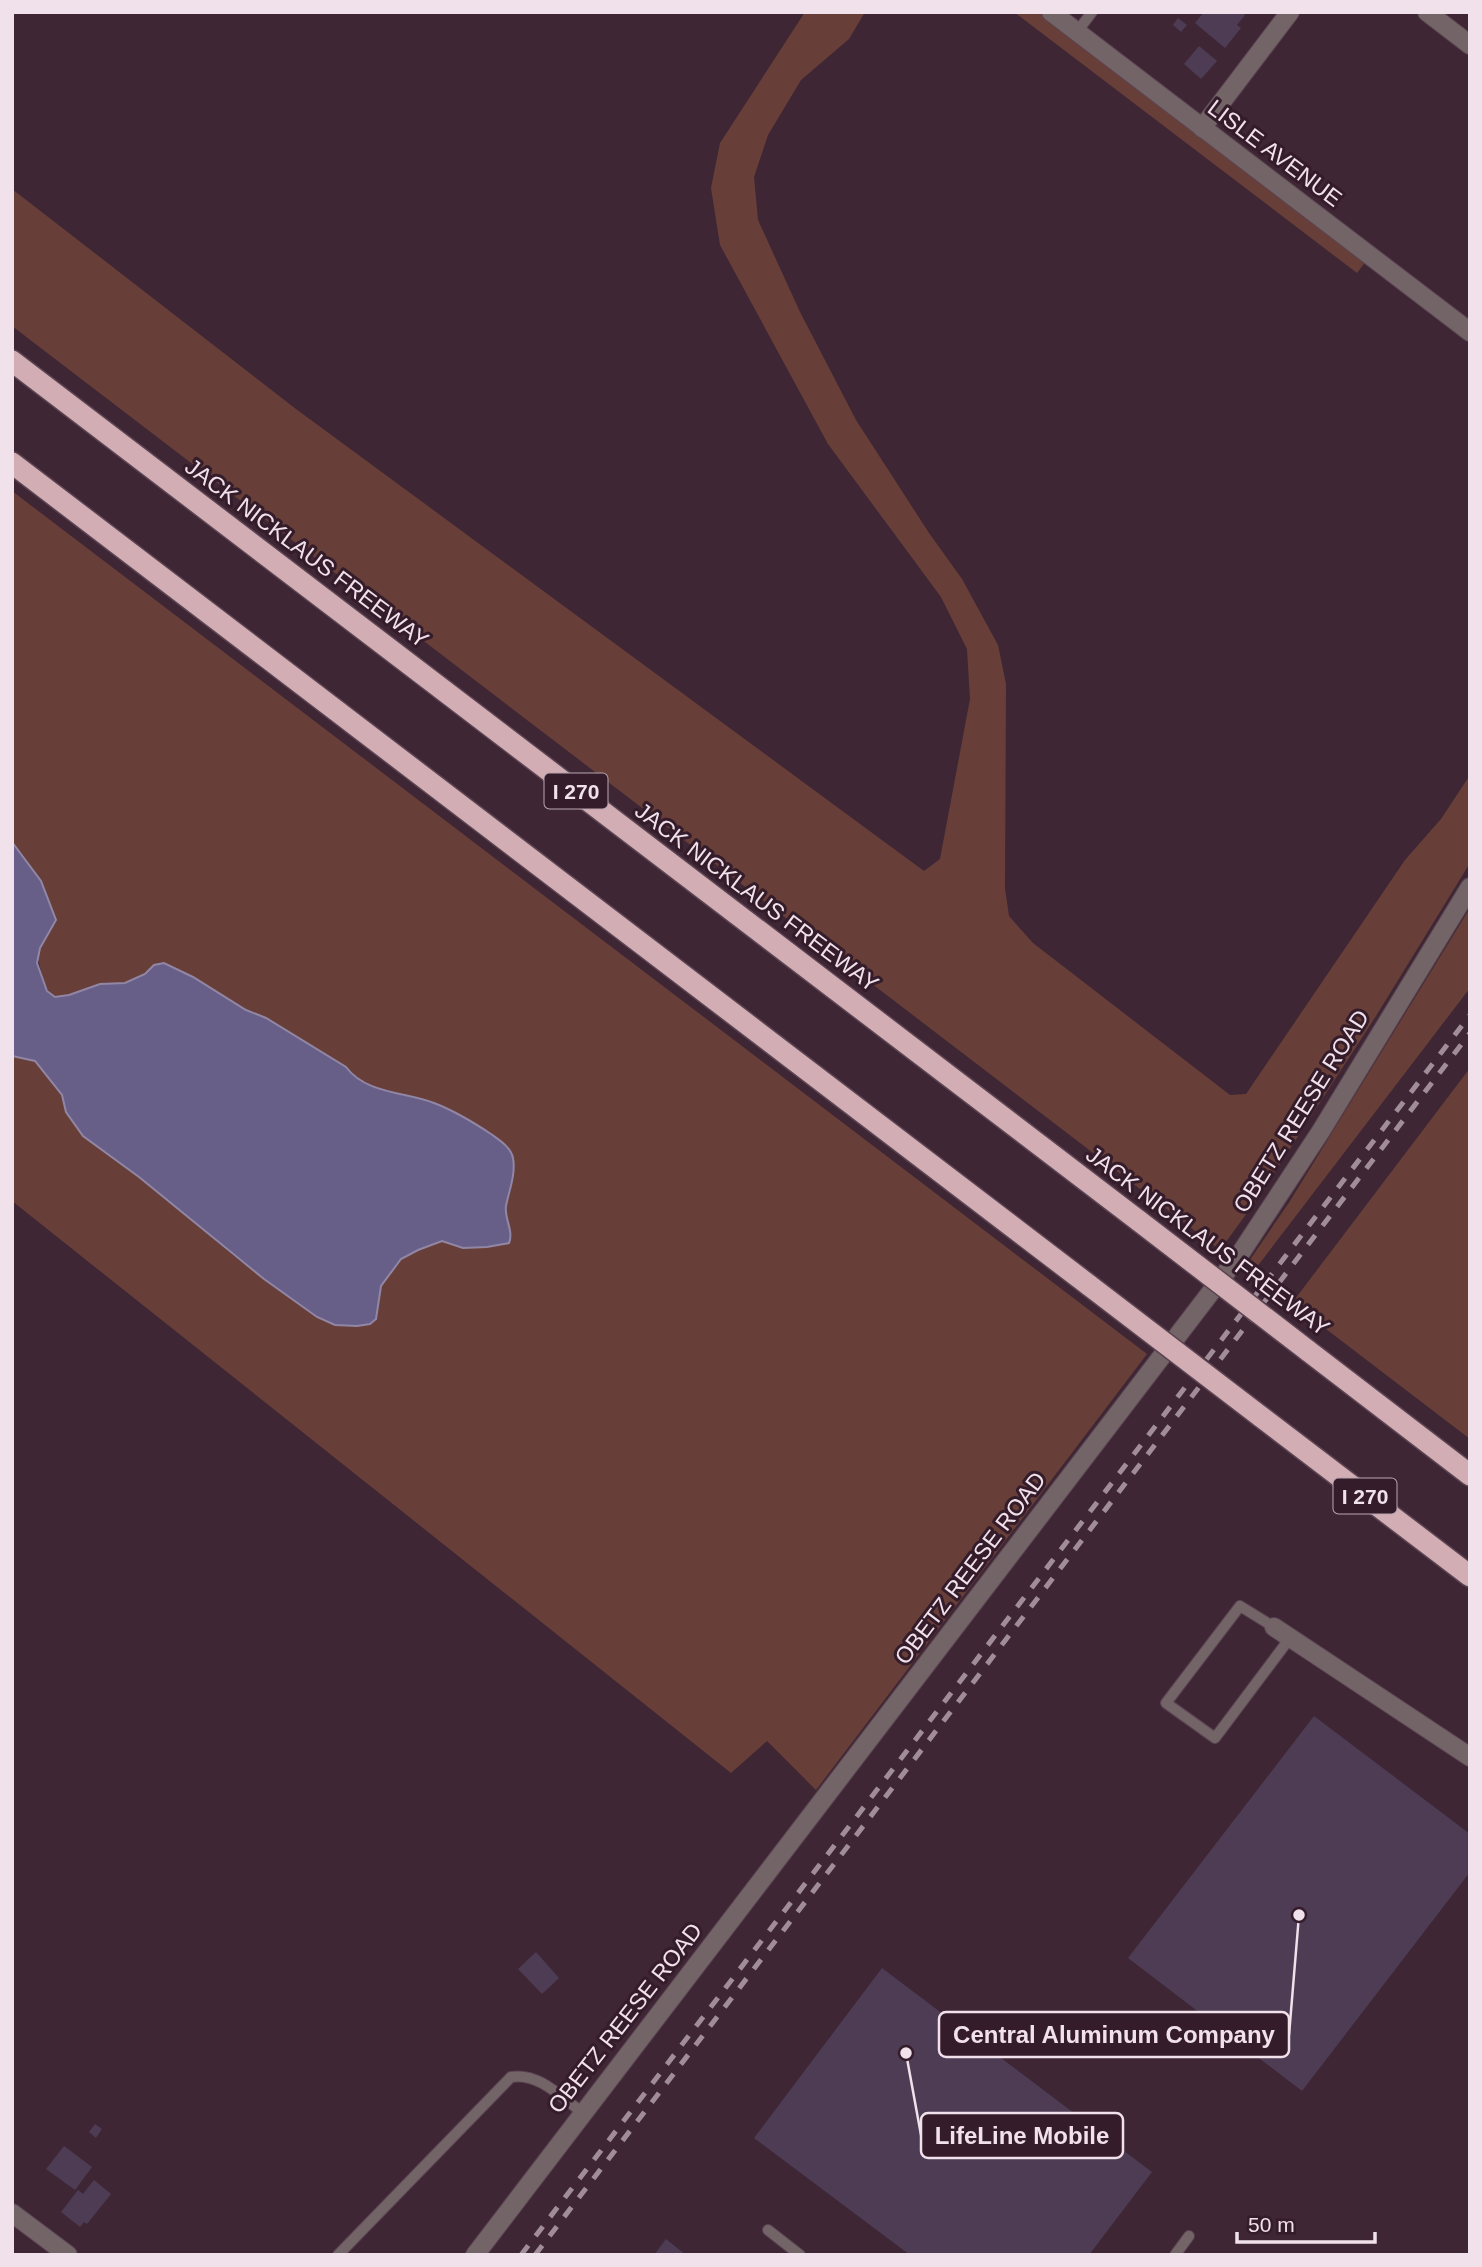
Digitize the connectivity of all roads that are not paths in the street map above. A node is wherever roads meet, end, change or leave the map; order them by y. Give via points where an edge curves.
1 (1051, 12) edge
2 (1092, 12) edge
3 (1290, 12) edge
4 (1427, 12) edge
5 (1077, 32) junction
6 (1470, 45) edge
7 (1202, 128) junction
8 (1470, 332) edge
9 (12, 361) edge
10 (12, 463) edge
11 (1470, 887) edge
12 (1470, 1475) edge
13 (1470, 1576) edge
14 (1273, 1627) joint
15 (1290, 1638) junction
16 (1470, 1757) edge
17 (583, 2113) junction
18 (12, 2213) edge
19 (768, 2230) dead end
20 (1189, 2235) dead end
21 (68, 2255) edge
22 (338, 2255) edge
23 (475, 2255) edge
24 (800, 2255) edge
25 (1175, 2255) edge

1 - 5 street, LISLE AVENUE
2 - 5 lane
3 - 7 street
4 - 6 street
5 - 7 street, LISLE AVENUE
7 - 8 street, LISLE AVENUE
9 - 12 highway, JACK NICKLAUS FREEWAY / I 270, bridge
10 - 13 highway, I 270, bridge
11 - 17 street, OBETZ REESE ROAD via 1240,1254
14 - 15 street
14 - 15 lane via 1240,1606 1167,1703 1215,1738
15 - 16 street
17 - 22 lane via 536,2079 511,2077
17 - 23 street, OBETZ REESE ROAD
18 - 21 street
19 - 24 lane
20 - 25 lane

